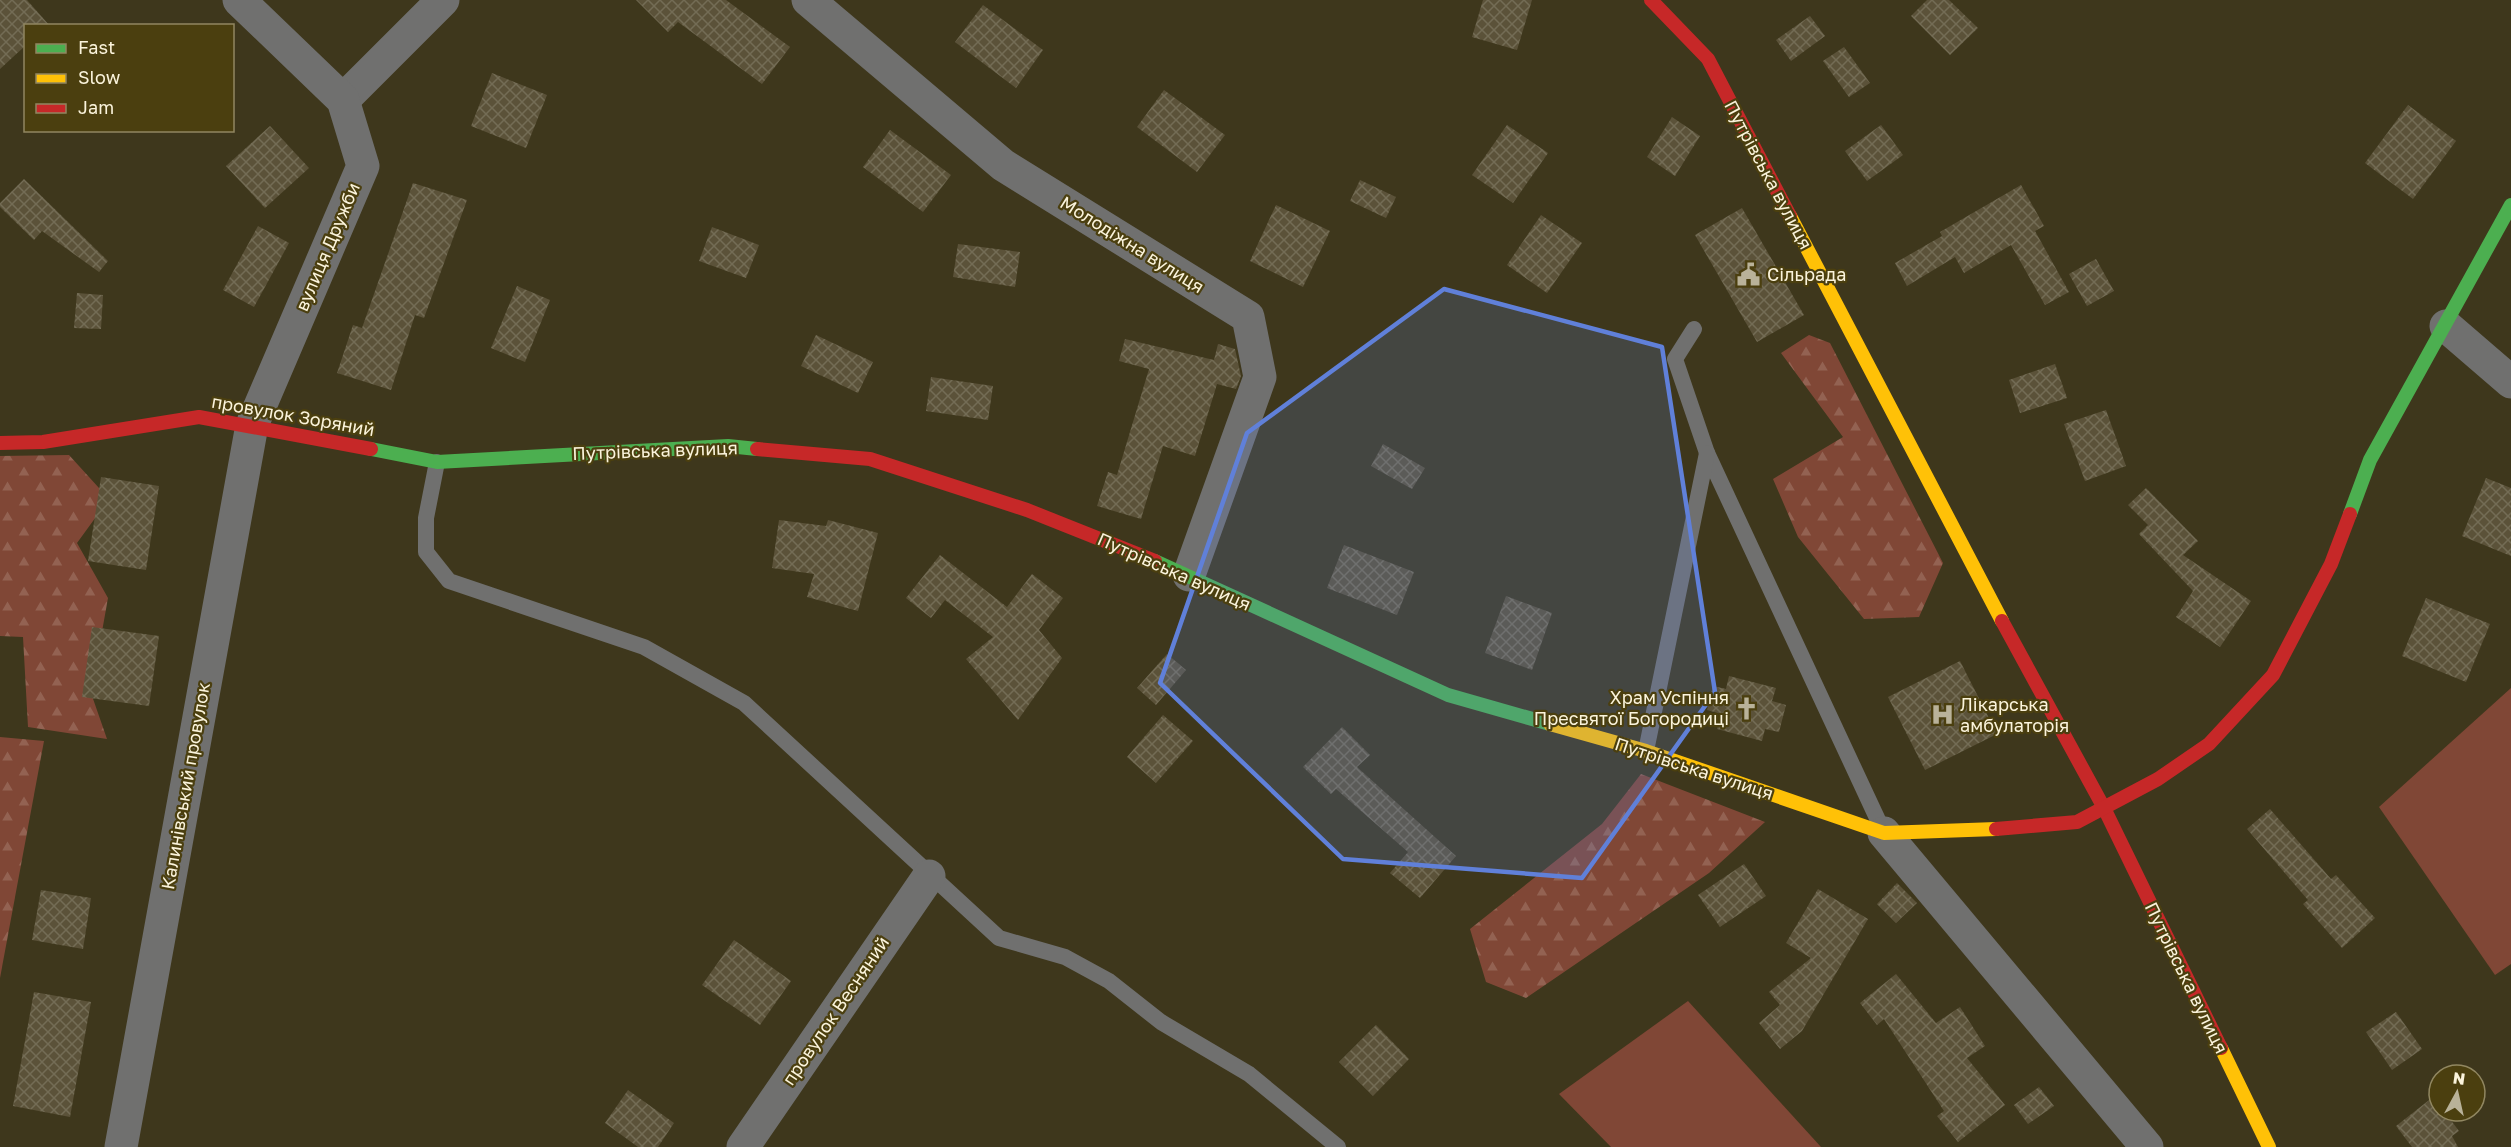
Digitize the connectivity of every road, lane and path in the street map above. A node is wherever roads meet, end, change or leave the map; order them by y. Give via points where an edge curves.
1 (239, 0) edge
2 (443, 0) edge
3 (808, 0) edge
4 (1651, 0) edge
5 (343, 100) junction
6 (2511, 204) edge
7 (2446, 326) junction
8 (1694, 329) dead end
9 (2511, 382) edge
10 (252, 425) junction
11 (0, 443) edge
12 (1707, 453) junction
13 (437, 462) junction
14 (1190, 575) junction
15 (1646, 751) junction
16 (2104, 808) junction
17 (1884, 833) junction
18 (929, 876) junction
19 (121, 1147) edge
20 (743, 1147) edge
21 (1338, 1147) edge
22 (2147, 1147) edge
23 (2270, 1147) edge

1 - 5 street, вулиця Дружби
2 - 5 street
3 - 14 street, Молодіжна вулиця via 1003,165 1248,317 1260,377
4 - 16 street, Путрівська вулиця via 1708,59 1962,547
5 - 10 street, вулиця Дружби via 363,165
6 - 7 street
7 - 9 street
7 - 16 street via 2370,460 2331,564 2273,675 2209,744 2158,779
8 - 12 lane via 1675,359
10 - 11 street, провулок Зоряний via 199,417 43,442
10 - 13 street, провулок Зоряний
10 - 19 street, Калинівський провулок
12 - 15 lane
12 - 17 lane
13 - 14 street, Путрівська вулиця via 728,446 870,459 1027,510
13 - 18 lane via 426,518 426,552 449,581 644,647 744,703
14 - 15 street, Путрівська вулиця via 1448,696
15 - 17 street, Путрівська вулиця
16 - 17 street, Путрівська вулиця via 2077,822
16 - 23 street, Путрівська вулиця
17 - 22 street, Путрівська вулиця
18 - 20 street, провулок Весняний
18 - 21 lane via 999,938 1065,957 1109,981 1161,1022 1249,1074

